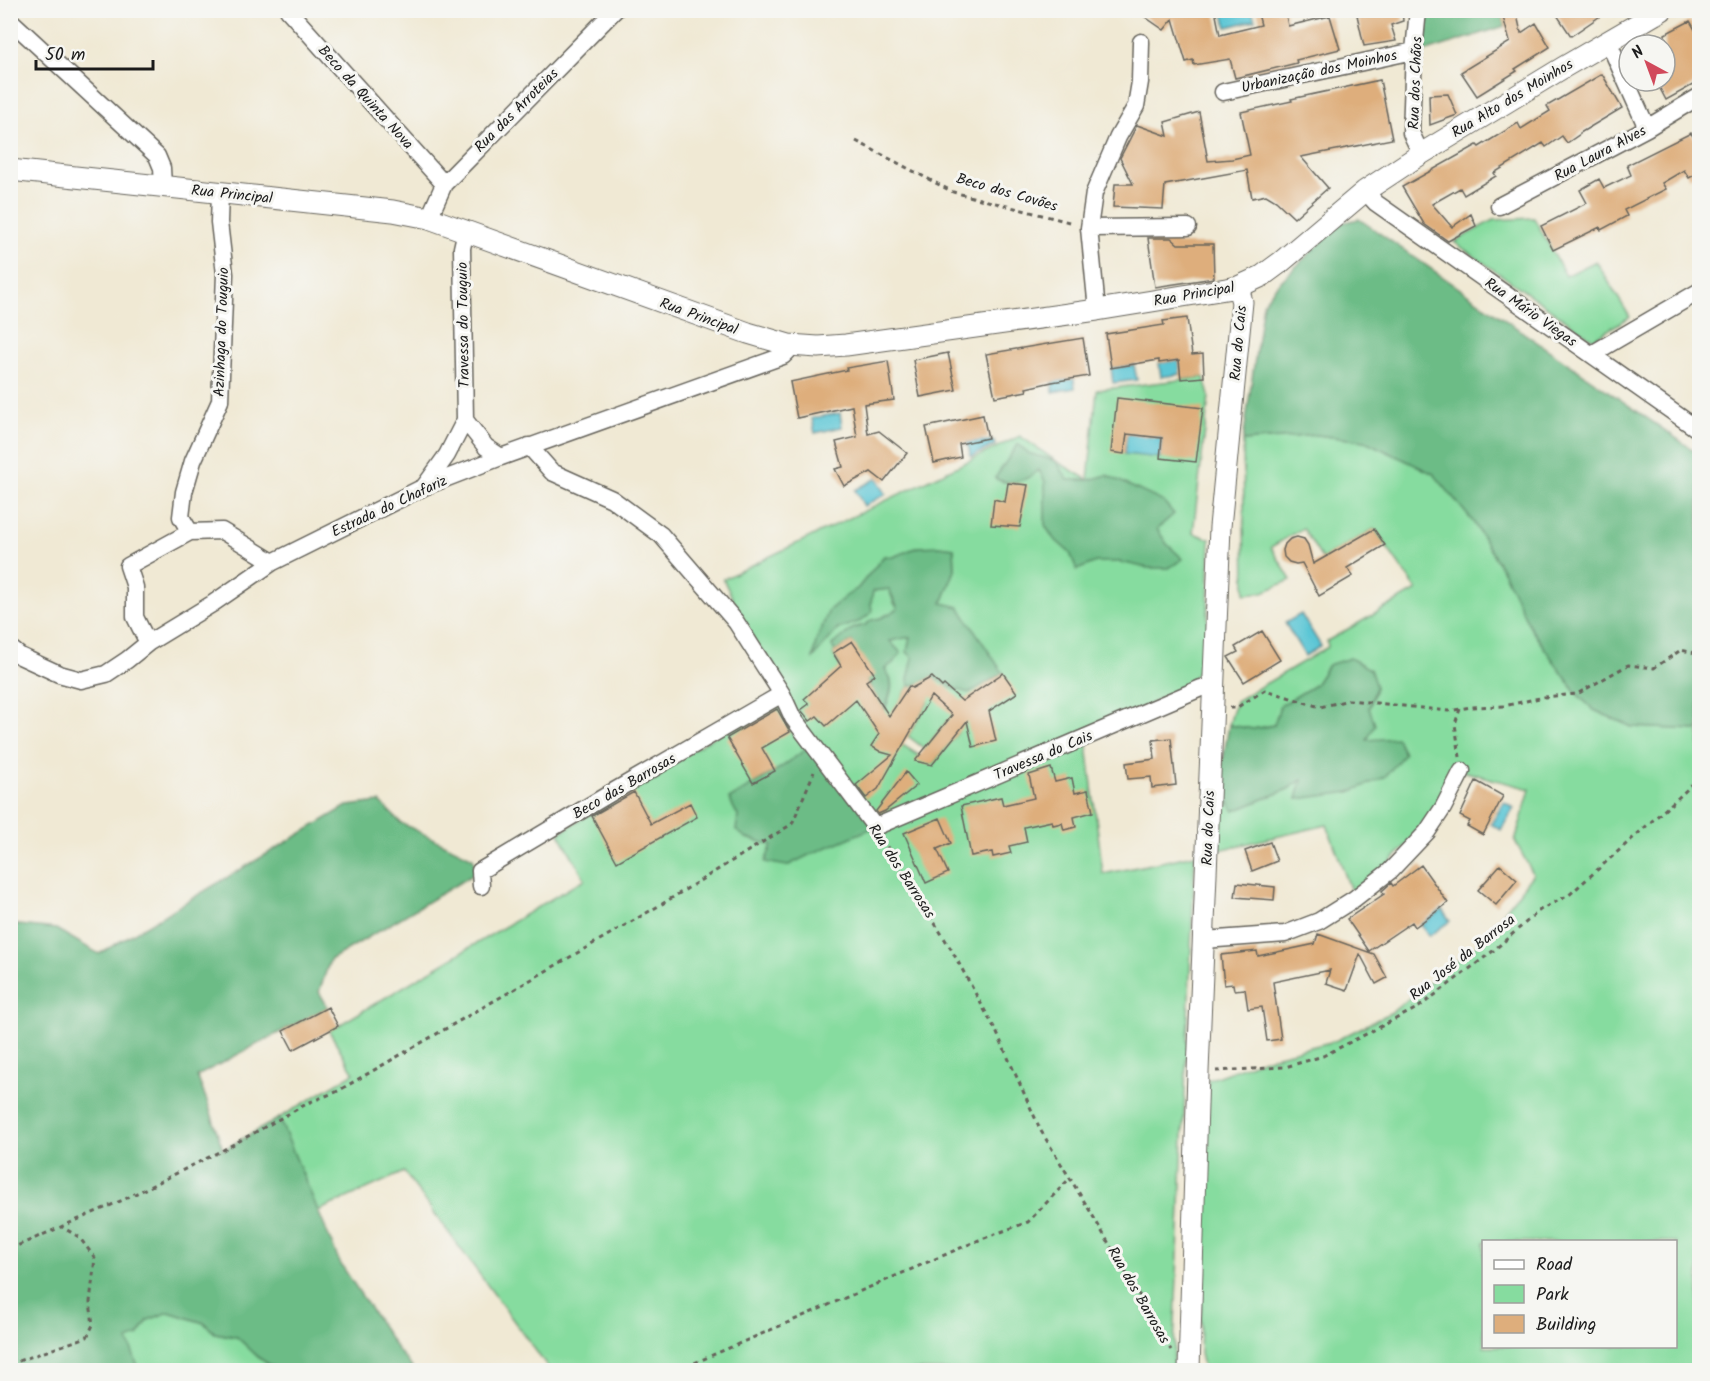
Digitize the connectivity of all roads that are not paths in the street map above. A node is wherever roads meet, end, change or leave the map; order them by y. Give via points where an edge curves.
1 (288, 10) edge
2 (1418, 10) edge
3 (1662, 10) edge
4 (606, 13) edge
5 (10, 20) edge
6 (1141, 42) dead end
7 (1608, 42) junction
8 (1414, 51) junction
9 (1223, 92) dead end
10 (1700, 96) edge
11 (1647, 128) junction
12 (1420, 154) junction
13 (10, 170) edge
14 (444, 184) junction
15 (163, 186) junction
16 (1365, 191) junction
17 (220, 193) junction
18 (1499, 206) dead end
19 (429, 218) junction
20 (1188, 227) dead end
21 (1089, 228) junction
22 (466, 230) junction
23 (1238, 287) junction
24 (1700, 291) edge
25 (1096, 310) junction
26 (789, 345) junction
27 (1592, 354) junction
28 (465, 420) junction
29 (1700, 431) edge
30 (529, 446) junction
31 (501, 457) junction
32 (424, 487) junction
33 (190, 532) junction
34 (273, 562) junction
35 (148, 643) junction
36 (10, 648) edge
37 (782, 694) junction
38 (1213, 698) junction
39 (1462, 771) road end
40 (875, 827) joint
41 (481, 886) dead end
42 (1204, 940) junction
43 (1182, 1363) edge

1 - 14 street, Beco da Quinta Nova
2 - 8 street, Rua dos Chãos
3 - 7 street, Rua Alto dos Moinhos
4 - 14 street, Rua das Arroteias
5 - 15 street via 157,156
6 - 21 street via 1136,106 1094,193
7 - 11 street
7 - 12 street, Rua Alto dos Moinhos
8 - 9 street, Urbanização dos Moinhos
8 - 12 street, Rua dos Chãos via 1411,133
10 - 11 street, Rua Laura Alves
11 - 18 street, Rua Laura Alves
12 - 16 street, Rua Alto dos Moinhos
13 - 15 street, Rua Principal
14 - 19 street, Rua das Arroteias
15 - 17 street, Rua Principal
16 - 23 street, Rua Principal via 1281,262
16 - 27 street, Rua Mário Viegas via 1376,203
17 - 19 street, Rua Principal
17 - 33 street, Azinhaga do Touguio via 225,274 220,401 193,461 184,492 181,517
19 - 22 street, Rua Principal
20 - 21 street
21 - 25 street
22 - 26 street, Rua Principal
22 - 28 street, Travessa do Touguio via 462,248
23 - 25 street, Rua Principal
23 - 38 street, Rua do Cais via 1242,302 1220,527
24 - 27 street
25 - 26 street, Rua Principal via 846,345
26 - 30 street, Estrada do Chafariz via 783,356
27 - 29 street, Rua Mário Viegas
28 - 31 street via 486,447
28 - 32 street, Travessa do Touguio
30 - 31 street, Estrada do Chafariz
30 - 37 street, Rua dos Barrosas via 552,472 612,499 661,535 735,622
31 - 32 street, Estrada do Chafariz
32 - 34 street, Estrada do Chafariz
33 - 34 street via 222,531
33 - 35 street via 128,566 135,587 135,617
34 - 35 street, Estrada do Chafariz
35 - 36 street, Estrada do Chafariz via 105,674 81,680 59,674
37 - 40 street, Rua dos Barrosas via 793,717
37 - 41 street, Beco das Barrosas via 480,872
38 - 40 street, Travessa do Cais via 1201,688
38 - 42 street, Rua do Cais
39 - 42 street via 1427,832 1390,871 1354,899 1319,921 1285,934
42 - 43 street, Rua do Cais

